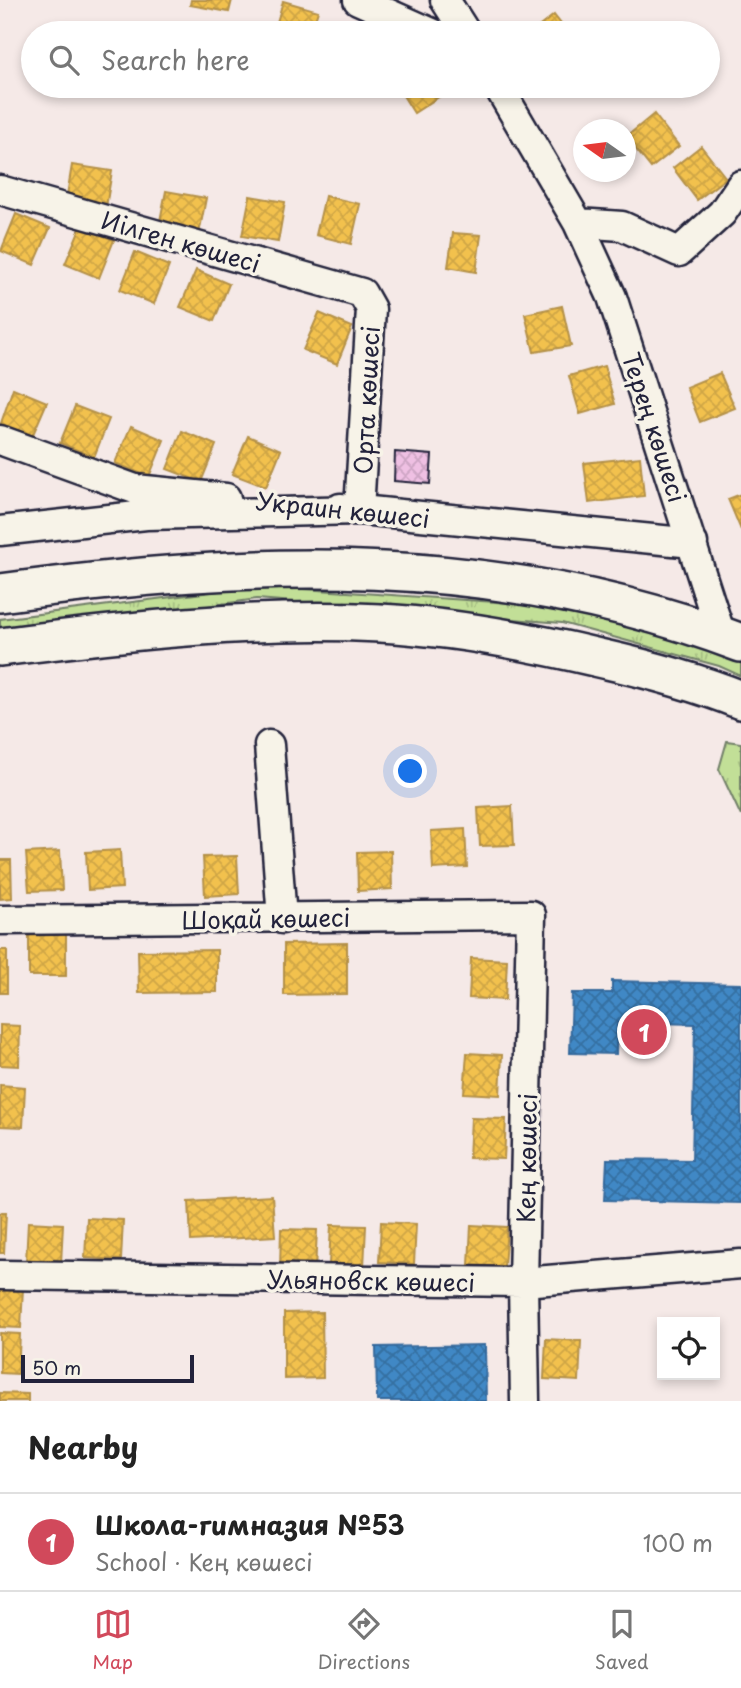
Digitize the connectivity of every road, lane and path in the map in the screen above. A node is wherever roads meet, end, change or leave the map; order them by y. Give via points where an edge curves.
1 (358, 0) edge
2 (445, 0) edge
3 (405, 21) edge
4 (458, 21) edge
5 (505, 98) edge
6 (741, 186) edge
7 (0, 190) edge
8 (578, 223) junction
9 (362, 293) joint
10 (0, 440) edge
11 (359, 510) junction
12 (0, 531) edge
13 (693, 543) junction
14 (0, 593) edge
15 (735, 635) edge
16 (0, 647) edge
17 (741, 700) edge
18 (269, 745) dead end
19 (531, 915) joint
20 (282, 919) junction
21 (0, 920) edge
22 (741, 1264) edge
23 (0, 1275) edge
24 (523, 1282) junction
25 (525, 1401) edge

1 - 3 street
2 - 4 street
5 - 8 street, Терең көшесі
6 - 8 street via 722,213 679,252 622,226
7 - 9 street, Иілген көшесі
8 - 13 street, Терең көшесі via 612,298
9 - 11 street, Орта көшесі via 371,309
10 - 11 street, Украин көшесі via 135,489
11 - 12 street via 146,515
11 - 13 street, Украин көшесі
13 - 15 street, Терең көшесі
14 - 15 main road via 128,576 261,568 413,571 541,587
16 - 17 main road via 182,627 382,623 532,642 692,680
18 - 20 street
19 - 20 street, Шоқай көшесі
19 - 24 street, Кең көшесі
20 - 21 street, Шоқай көшесі
22 - 24 street, Ульяновск көшесі
23 - 24 street, Ульяновск көшесі
24 - 25 street, Кең көшесі

